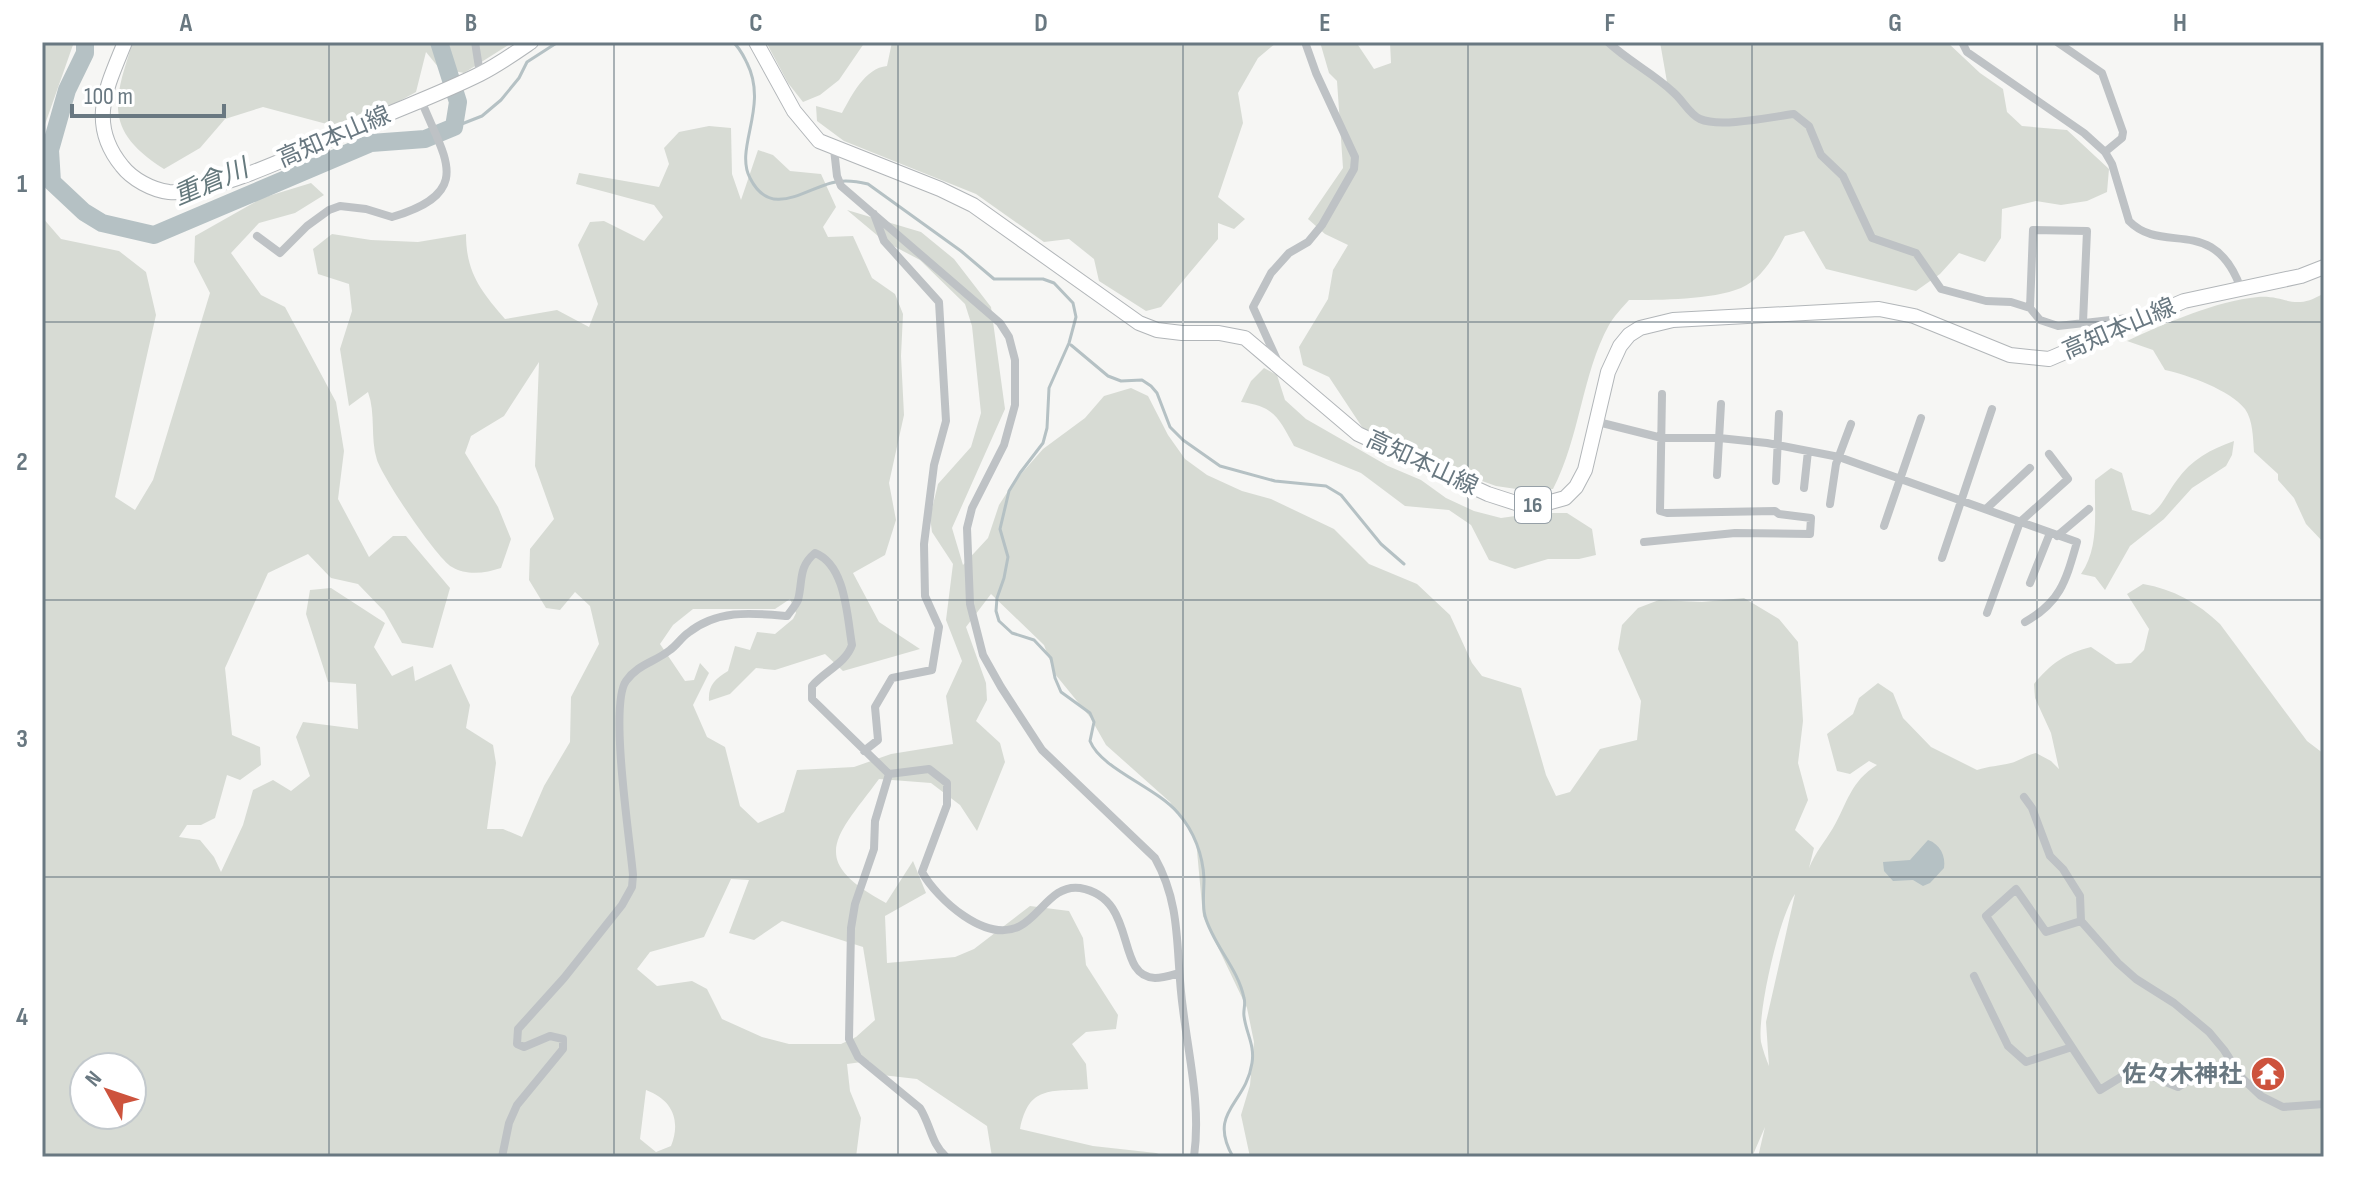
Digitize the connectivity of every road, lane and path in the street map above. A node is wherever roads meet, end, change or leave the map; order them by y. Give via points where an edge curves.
1 (125, 42) edge
2 (475, 42) edge
3 (531, 42) edge
4 (756, 42) edge
5 (1305, 42) edge
6 (1608, 42) edge
7 (1962, 42) edge
8 (2057, 42) edge
9 (475, 76) junction
10 (421, 100) junction
11 (834, 149) junction
12 (2105, 152) junction
13 (874, 213) junction
14 (257, 236) dead end
15 (2324, 267) edge
16 (2241, 289) junction
17 (2030, 308) junction
18 (2144, 316) junction
19 (2083, 322) junction
20 (1280, 365) junction
21 (1662, 394) dead end
22 (1721, 404) dead end
23 (1992, 409) dead end
24 (1779, 414) dead end
25 (1921, 418) dead end
26 (1598, 422) junction
27 (1851, 424) dead end
28 (1662, 438) junction
29 (1719, 438) junction
30 (1777, 445) junction
31 (1808, 451) junction
32 (2049, 454) dead end
33 (1839, 457) junction
34 (2030, 468) dead end
35 (1717, 475) dead end
36 (1900, 478) junction
37 (1776, 481) dead end
38 (1804, 488) dead end
39 (1962, 501) junction
40 (1830, 504) dead end
41 (1986, 509) junction
42 (2089, 509) dead end
43 (2020, 522) junction
44 (1884, 526) dead end
45 (2054, 535) junction
46 (1644, 542) dead end
47 (1942, 558) dead end
48 (2030, 583) dead end
49 (1987, 613) dead end
50 (2025, 622) dead end
51 (864, 751) junction
52 (889, 774) junction
53 (2024, 797) dead end
54 (2081, 921) junction
55 (1179, 973) junction
56 (1974, 976) dead end
57 (2072, 1047) junction
58 (2242, 1078) junction
59 (2324, 1104) edge
60 (502, 1157) edge
61 (946, 1157) edge
62 (1194, 1157) edge

1 - 10 main road, 高知本山線 via 105,93 103,135 126,171 166,192 216,184
2 - 9 street
3 - 9 main road, 高知本山線
4 - 11 main road, 高知本山線 / 16 via 807,129
5 - 20 street via 1355,157 1349,181 1322,225 1271,273 1253,307
6 - 17 street via 1700,119 1723,122 1794,114 1809,126 1821,155 1843,176 1872,238 1916,253 1941,289
7 - 12 street via 1967,52
8 - 12 street via 2102,73 2123,132
9 - 10 main road, 高知本山線
10 - 14 street via 449,168 444,185 430,200 385,217 340,206 307,226 280,253
11 - 13 street via 841,186
11 - 20 main road, 高知本山線 / 16 via 973,205 1139,323 1157,330 1245,338
12 - 16 street via 2129,221 2143,232 2208,246 2235,273
13 - 51 street via 884,241 939,302 946,421 934,465 924,544 925,596 939,627 932,670 892,678 875,707 878,740
13 - 55 street via 1000,323 1009,337 1015,405 1004,445 967,528 970,604 983,655 1042,750 1155,858 1177,920
15 - 16 main road, 高知本山線 / 16
16 - 18 main road, 高知本山線 / 16
17 - 19 street via 2040,320 2058,326
17 - 19 street via 2033,230 2087,231
18 - 19 street
18 - 26 main road, 高知本山線 / 16 via 2043,359 2010,355 1914,316 1879,309 1652,324 1629,335 1613,356
20 - 26 main road, 高知本山線 / 16 via 1358,434 1522,505 1553,503 1576,487
21 - 28 street
22 - 29 street
23 - 39 street
24 - 30 street
25 - 36 street
26 - 28 street
27 - 33 street
28 - 29 street
28 - 46 street via 1660,511 1775,511 1811,518 1810,534 1735,533
29 - 30 street
29 - 35 street
30 - 31 street
30 - 37 street
31 - 33 street
31 - 38 street
32 - 43 street via 2068,479
33 - 36 street
33 - 40 street
34 - 41 street
36 - 39 street
36 - 44 street
39 - 41 street
39 - 47 street
41 - 43 street
42 - 45 street
43 - 45 street
43 - 49 street
45 - 48 street
45 - 50 street via 2077,542 2065,585 2044,611
51 - 52 street
51 - 60 street via 812,699 812,686 849,655 852,645 839,581 828,562 815,553 806,560 798,599 787,616 719,616 640,665 626,680 619,706 632,887 518,1029 517,1044 524,1047 550,1036 563,1039 563,1049 517,1105
52 - 55 street via 929,769 947,783 947,805 922,872 937,895 964,917 999,930 1018,927 1061,890 1081,888 1100,895 1115,910 1132,965 1156,978
52 - 61 street via 851,928 849,1039 858,1057 920,1108 934,1144
53 - 54 street via 2050,856 2080,896
54 - 57 street via 2046,932 2016,889 1986,916
54 - 58 street via 2136,979 2209,1032
55 - 62 street via 1198,1125
56 - 57 street via 2008,1046 2026,1062
57 - 58 street via 2100,1090 2134,1069 2178,1087 2199,1074
58 - 59 street via 2283,1107

